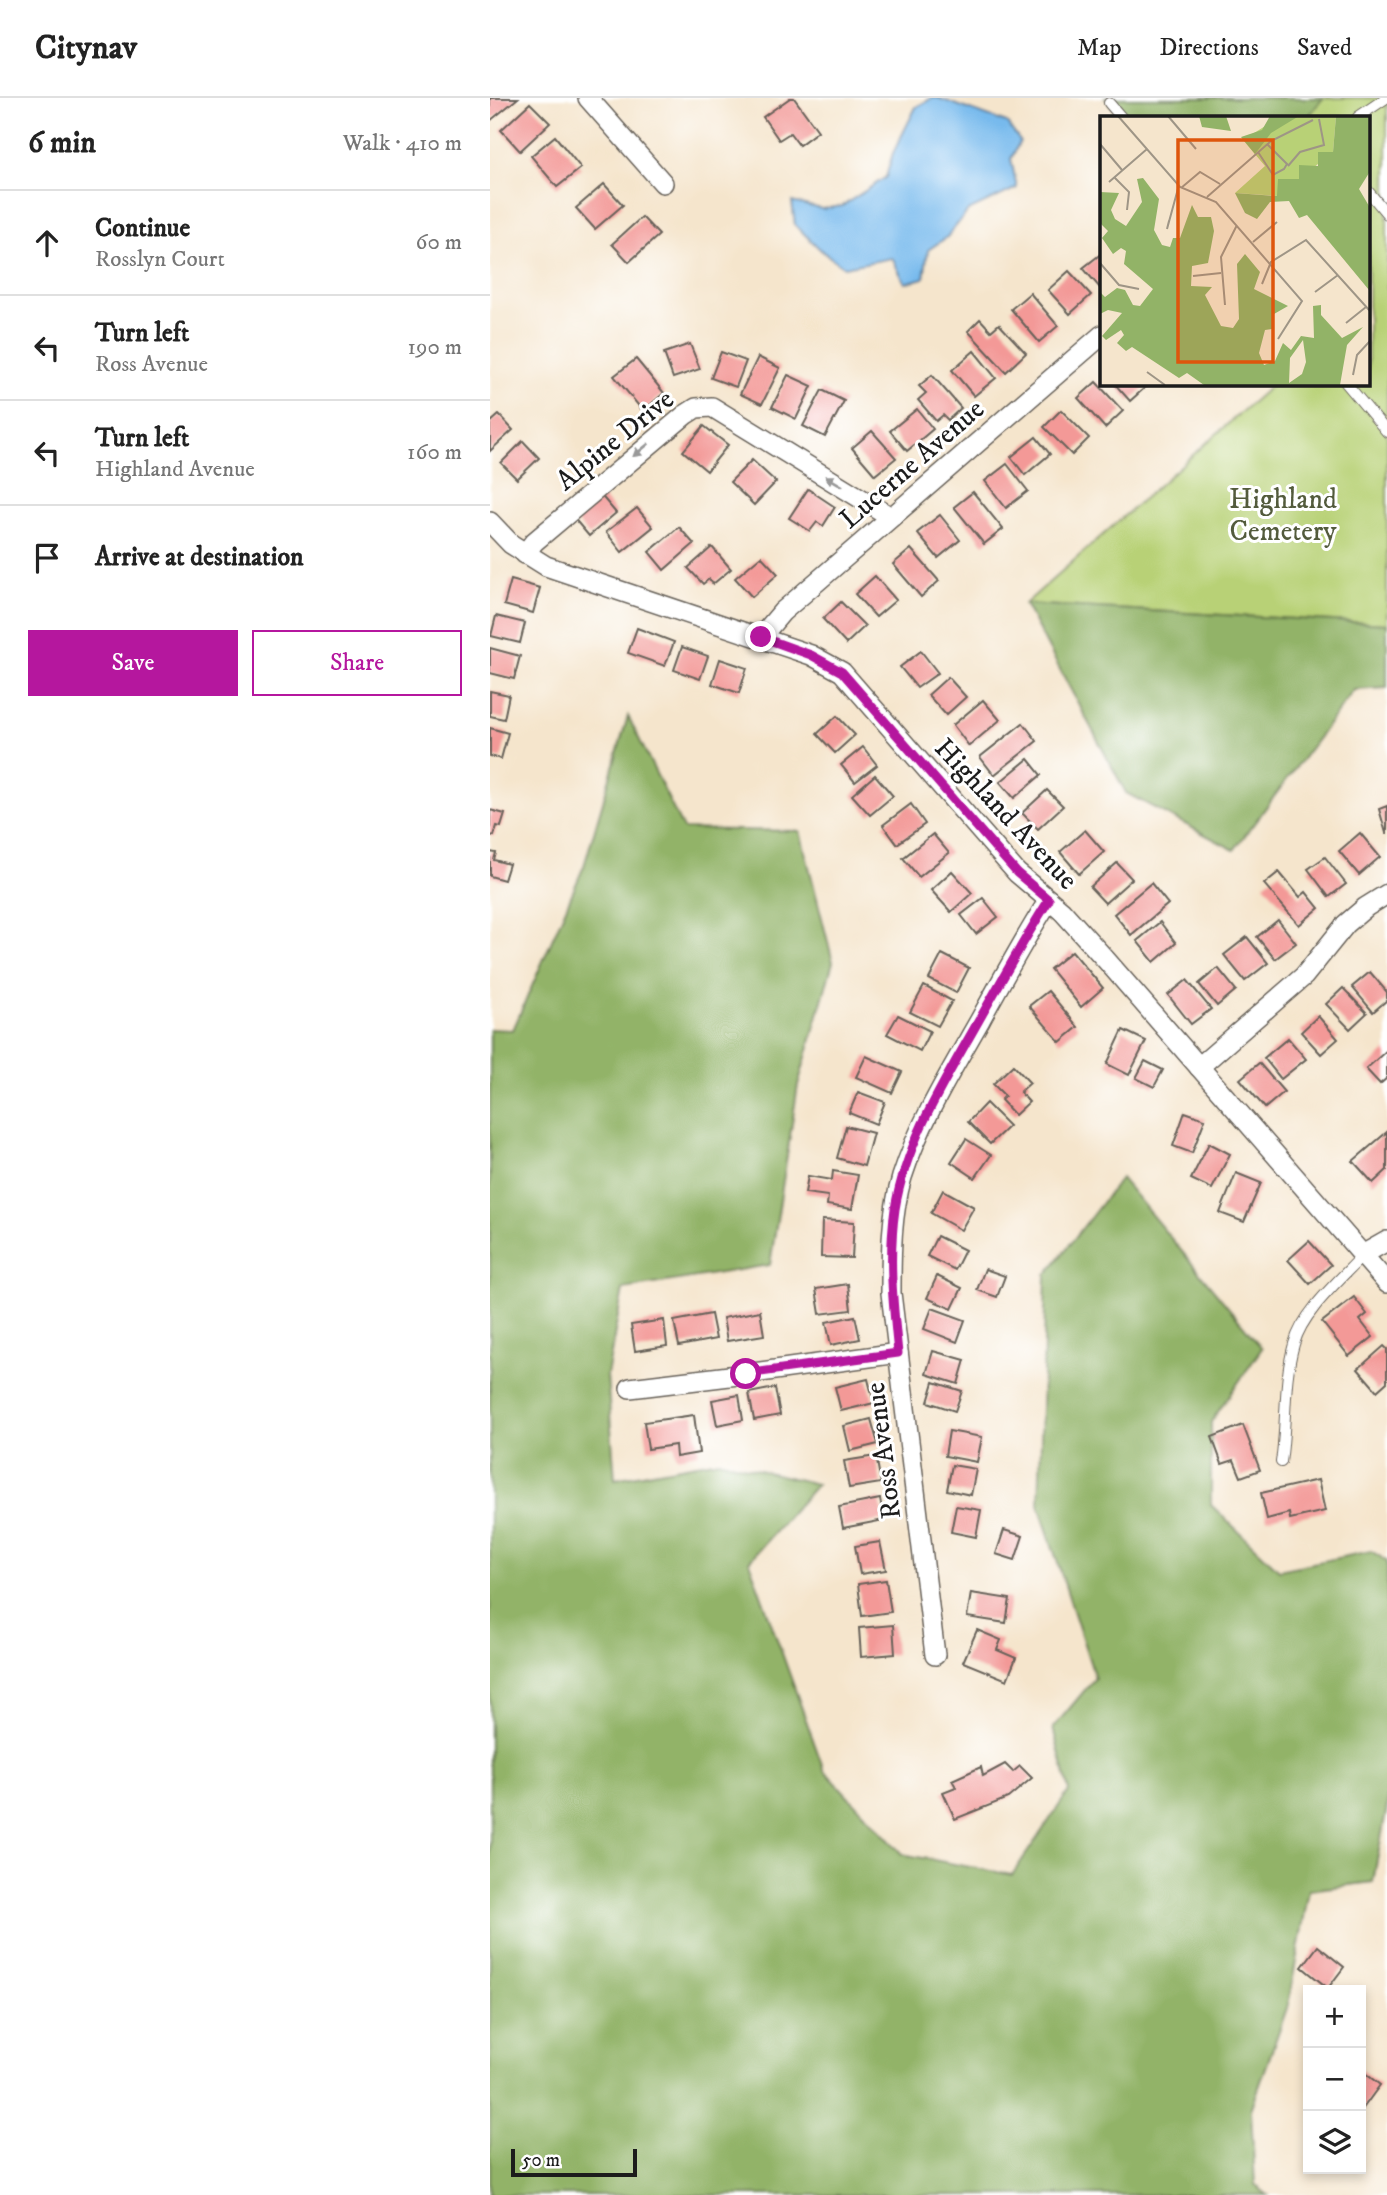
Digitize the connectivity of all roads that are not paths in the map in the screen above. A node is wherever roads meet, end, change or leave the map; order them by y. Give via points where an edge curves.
1 (588, 98) edge
2 (1386, 98) edge
3 (1109, 103) dead end
4 (1120, 116) edge
5 (1359, 116) edge
6 (663, 183) dead end
7 (1370, 193) edge
8 (1387, 214) edge
9 (1100, 337) edge
10 (1348, 385) edge
11 (1387, 432) edge
12 (891, 517) junction
13 (492, 531) edge
14 (525, 554) junction
15 (761, 637) junction
16 (1387, 894) edge
17 (1049, 900) junction
18 (1199, 1067) junction
19 (1387, 1241) edge
20 (1364, 1254) junction
21 (1387, 1283) edge
22 (898, 1353) junction
23 (629, 1388) dead end
24 (1280, 1462) dead end
25 (935, 1655) dead end

1 - 6 street
2 - 5 lane
3 - 4 lane
7 - 8 lane
9 - 12 street, Lucerne Avenue
10 - 11 lane
12 -> 14 street, Alpine Drive via 712,408 696,408 632,457
12 - 15 street, Lucerne Avenue via 782,612
13 - 14 street, Highland Avenue
14 - 15 street, Highland Avenue via 546,566
15 - 17 street, Highland Avenue via 842,672 1017,873
16 - 18 street via 1346,924 1304,976
17 - 18 street, Highland Avenue
17 - 22 street, Ross Avenue via 945,1081 902,1178 891,1249
18 - 20 street, Highland Avenue
19 - 20 street
20 - 21 street, Highland Avenue
20 - 24 lane via 1323,1298 1294,1342
22 - 23 street
22 - 25 street, Ross Avenue

